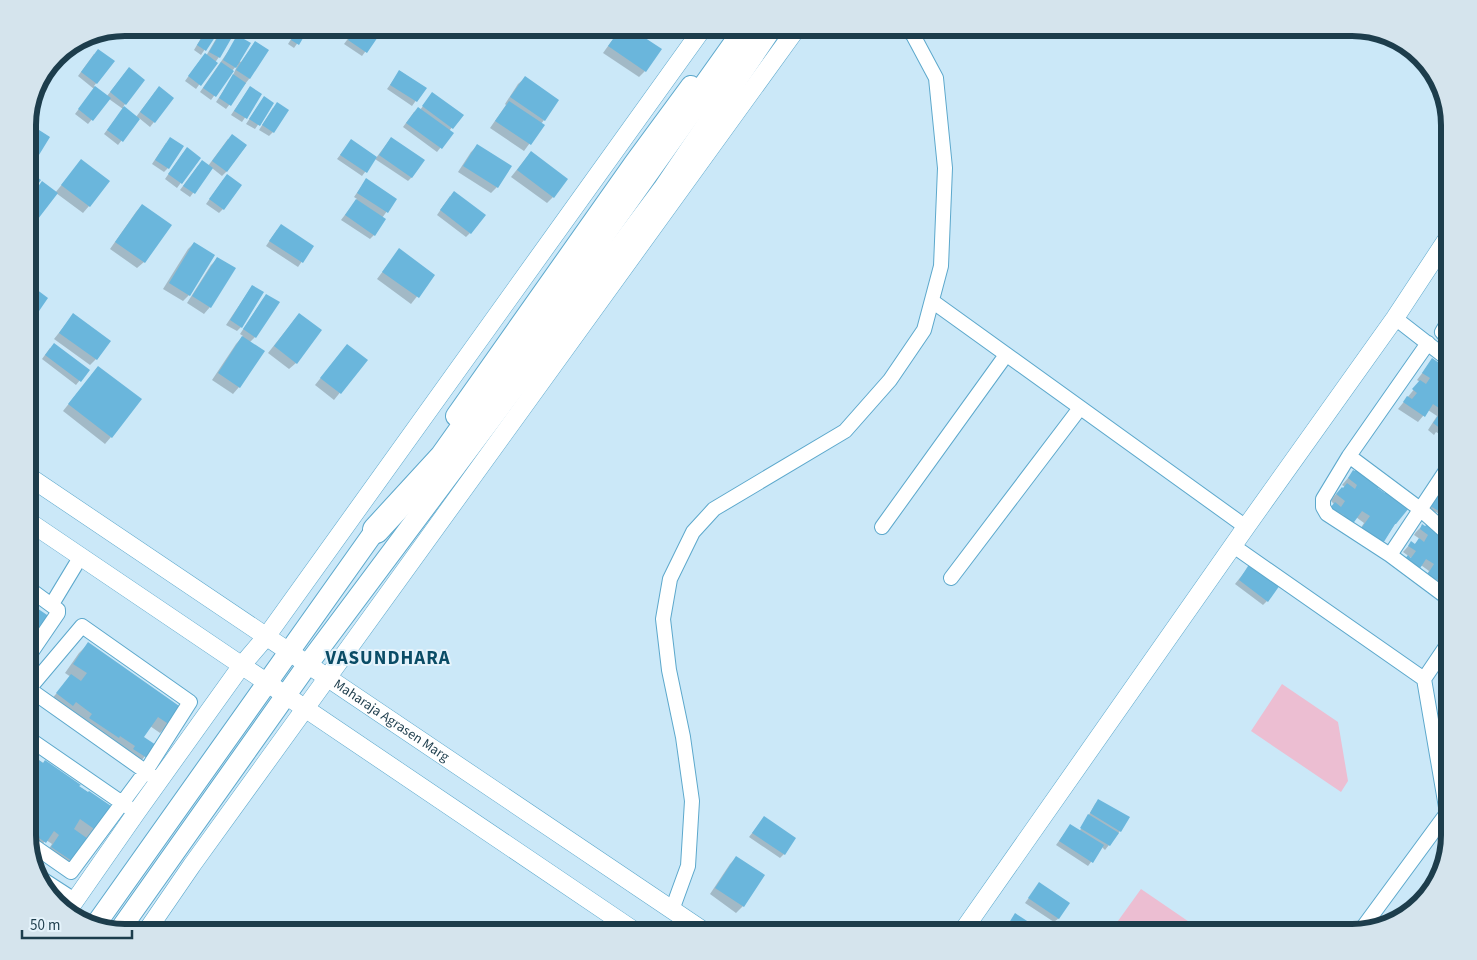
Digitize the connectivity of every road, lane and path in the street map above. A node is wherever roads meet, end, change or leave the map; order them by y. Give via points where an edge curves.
1 (697, 36) edge
2 (729, 36) edge
3 (742, 36) edge
4 (767, 36) edge
5 (791, 36) edge
6 (914, 36) edge
7 (1441, 249) edge
8 (932, 301) junction
9 (1395, 318) junction
10 (1428, 343) junction
11 (1441, 353) edge
12 (1006, 355) junction
13 (1080, 408) junction
14 (1349, 456) junction
15 (1441, 479) edge
16 (36, 481) edge
17 (1420, 509) junction
18 (36, 526) edge
19 (882, 527) dead end
20 (1246, 527) junction
21 (1441, 527) edge
22 (376, 530) junction
23 (1232, 545) junction
24 (1390, 555) junction
25 (81, 556) junction
26 (951, 578) dead end
27 (36, 593) edge
28 (1441, 593) edge
29 (52, 604) junction
30 (266, 636) junction
31 (36, 645) edge
32 (290, 652) junction
33 (1441, 655) edge
34 (308, 664) junction
35 (242, 665) junction
36 (328, 678) junction
37 (1424, 679) junction
38 (36, 680) edge
39 (268, 683) junction
40 (36, 695) edge
41 (286, 695) junction
42 (307, 708) junction
43 (36, 744) edge
44 (1441, 775) edge
45 (152, 776) junction
46 (129, 808) junction
47 (1441, 823) edge
48 (37, 849) edge
49 (72, 907) edge
50 (672, 910) junction
51 (99, 920) edge
52 (1367, 923) edge
53 (124, 924) edge
54 (152, 924) edge
55 (624, 924) edge
56 (693, 924) edge
57 (968, 924) edge

1 - 30 street
2 - 22 main road via 635,162
3 - 22 highway via 443,457
4 - 34 main road via 663,189
5 - 36 street
6 - 8 street via 936,78 945,168 941,266
7 - 9 street
8 - 12 street
8 - 50 street via 924,330 890,380 845,431 714,510 692,532 670,579 663,619 692,801 688,866
9 - 10 street
9 - 20 street
10 - 11 street
10 - 14 street
12 - 13 street
12 - 19 street
13 - 20 street
13 - 26 street
14 - 17 street
14 - 24 street via 1323,499 1323,507 1327,514
15 - 17 street
16 - 30 street, Maharaja Agrasen Marg
17 - 21 street
17 - 24 street
18 - 25 street
20 - 23 street
22 - 32 main road
23 - 37 street
23 - 57 street
24 - 28 street
25 - 29 street
25 - 35 street
27 - 29 street
29 - 31 street via 58,613
30 - 32 street, Maharaja Agrasen Marg
30 - 35 street
32 - 34 street, Maharaja Agrasen Marg
32 - 39 main road
33 - 37 street
34 - 36 street, Maharaja Agrasen Marg
34 - 41 main road
35 - 39 street
35 - 45 street
36 - 42 street
36 - 50 street, Maharaja Agrasen Marg
37 - 44 street
38 - 45 street via 82,626 190,702
39 - 41 street
39 - 51 main road
40 - 45 street
41 - 42 street
41 - 53 main road
42 - 54 street
42 - 55 street
43 - 46 street
45 - 46 street
46 - 48 street via 71,872
46 - 49 street
47 - 52 street
50 - 56 street, Maharaja Agrasen Marg

